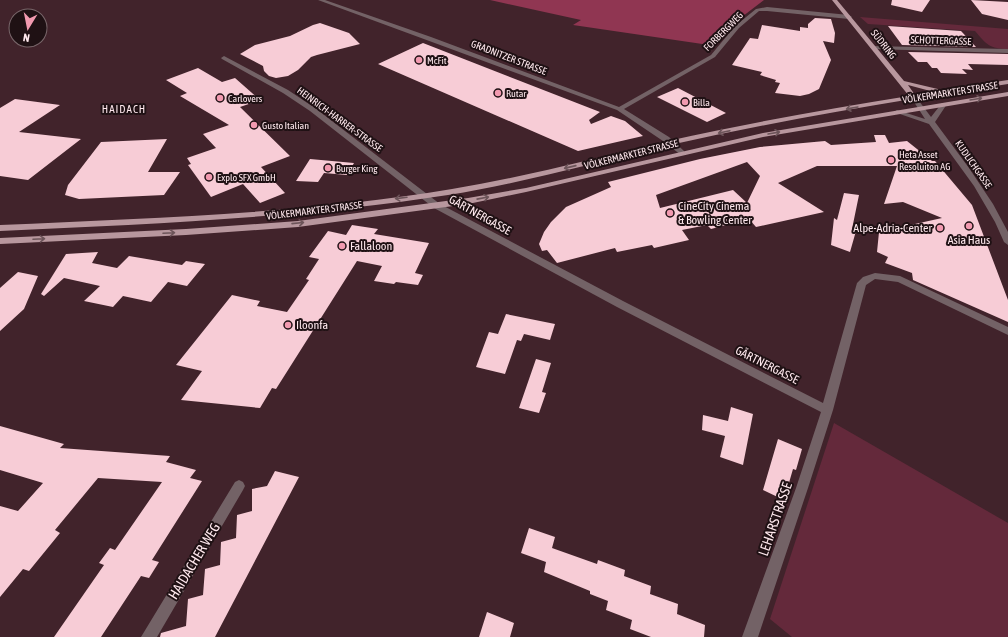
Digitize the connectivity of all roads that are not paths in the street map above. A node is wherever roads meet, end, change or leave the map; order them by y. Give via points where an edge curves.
1 (320, 0) edge
2 (834, 0) edge
3 (849, 17) junction
4 (873, 47) junction
5 (1008, 51) edge
6 (224, 58) dead end
7 (1008, 82) edge
8 (902, 83) junction
9 (942, 92) junction
10 (1008, 94) edge
11 (891, 101) junction
12 (917, 102) junction
13 (944, 104) junction
14 (619, 109) junction
15 (897, 112) junction
16 (932, 123) junction
17 (671, 143) junction
18 (681, 153) junction
19 (422, 196) junction
20 (437, 206) junction
21 (263, 214) junction
22 (192, 218) junction
23 (77, 224) junction
24 (258, 227) junction
25 (0, 228) edge
26 (186, 232) junction
27 (68, 238) junction
28 (0, 241) edge
29 (1008, 242) edge
30 (1008, 331) edge
31 (827, 410) junction
32 (239, 486) dead end
33 (149, 637) edge
34 (750, 637) edge

1 - 14 street, GRADNITZER STRASSE
2 - 3 main road, SÜDRING
3 - 4 main road, SÜDRING
3 - 14 street, FORBERGWEG via 758,10 737,27 713,56
4 - 5 street, SCHOTTERGASSE
4 - 8 main road, SÜDRING
6 - 19 street, HEINRICH-HARRER-STRASSE via 294,97 366,150
7 - 9 main road, VÖLKERMARKTER STRASSE
8 - 9 main road
8 - 11 main road
8 - 12 main road, SÜDRING
9 - 11 main road, VÖLKERMARKTER STRASSE
13 -> 10 main road, VÖLKERMARKTER STRASSE
11 - 12 main road
11 -> 17 main road, VÖLKERMARKTER STRASSE via 758,124
12 - 13 main road
12 - 16 street, KUDLICHGASSE
13 - 15 main road, VÖLKERMARKTER STRASSE
13 - 16 street
14 - 17 street, GRADNITZER STRASSE
15 - 16 street
18 -> 15 main road, VÖLKERMARKTER STRASSE via 763,135
16 - 29 street, KUDLICHGASSE via 965,165 999,221
17 - 18 street, GRADNITZER STRASSE
17 -> 19 main road, VÖLKERMARKTER STRASSE via 530,176
20 -> 18 main road, VÖLKERMARKTER STRASSE via 518,191
19 - 20 street, HEINRICH-HARRER-STRASSE
19 -> 21 main road, VÖLKERMARKTER STRASSE
24 -> 20 main road, VÖLKERMARKTER STRASSE
20 - 31 street, GÄRTNERGASSE via 620,304
21 - 22 main road, VÖLKERMARKTER STRASSE
21 - 24 main road, VÖLKERMARKTER STRASSE
22 - 23 main road, VÖLKERMARKTER STRASSE
22 - 26 main road
23 - 25 main road, VÖLKERMARKTER STRASSE
23 - 27 main road
24 - 26 main road, VÖLKERMARKTER STRASSE
27 -> 26 main road, VÖLKERMARKTER STRASSE
28 -> 27 main road, VÖLKERMARKTER STRASSE
30 - 31 street via 900,280 882,276 868,277 862,283
31 - 34 street, LEHARSTRASSE
32 - 33 street, HAIDACHER WEG

